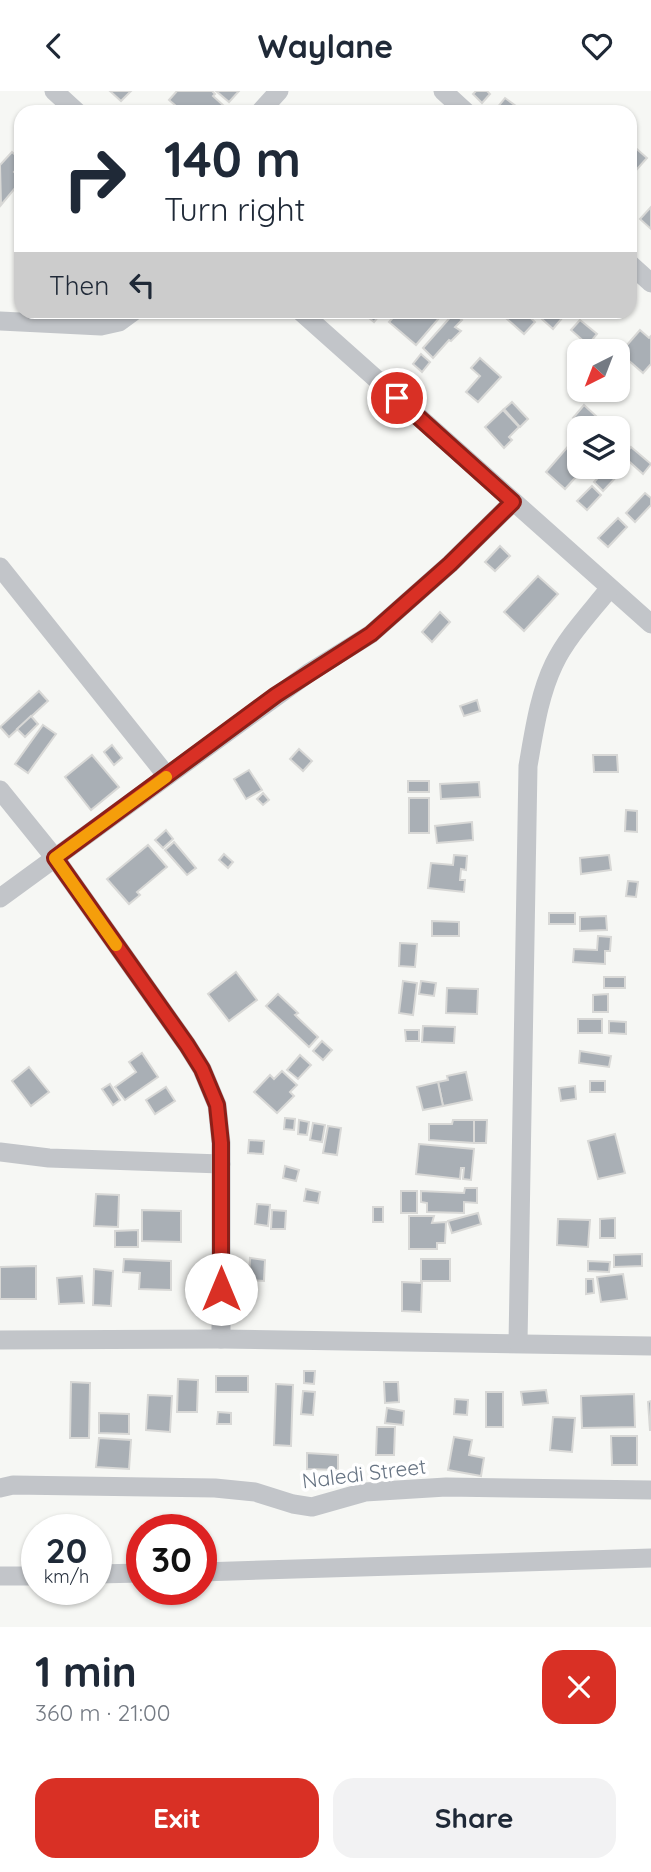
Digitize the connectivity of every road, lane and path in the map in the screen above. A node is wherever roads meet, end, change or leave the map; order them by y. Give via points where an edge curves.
1 (54, 91) edge
2 (279, 91) edge
3 (443, 91) edge
4 (70, 105) edge
5 (266, 105) edge
6 (458, 105) edge
7 (637, 270) edge
8 (651, 283) edge
9 (123, 319) edge
10 (309, 319) edge
11 (0, 321) edge
12 (513, 502) junction
13 (0, 567) edge
14 (609, 589) junction
15 (651, 624) edge
16 (167, 776) junction
17 (0, 790) edge
18 (55, 858) junction
19 (0, 898) edge
20 (0, 1152) edge
21 (221, 1164) junction
22 (221, 1339) junction
23 (0, 1340) edge
24 (518, 1343) junction
25 (651, 1346) edge
26 (0, 1487) edge
27 (651, 1490) edge
28 (651, 1558) edge
29 (217, 1572) edge
30 (0, 1576) edge
31 (21, 1576) edge

1 - 4 street
2 - 5 street
3 - 6 street
7 - 8 street
9 - 11 street via 102,326
10 - 12 street
12 - 14 street
12 - 16 street via 371,634 310,672
13 - 16 street
14 - 15 street
14 - 24 street via 552,668 528,766
16 - 18 street
17 - 18 street
18 - 19 street
18 - 21 street via 202,1069 217,1105
20 - 21 street via 49,1159
21 - 22 street
22 - 23 street
22 - 24 street
24 - 25 street
26 - 27 street, Naledi Street via 215,1488 255,1492 312,1507 365,1492 446,1487
28 - 29 street
30 - 31 street

